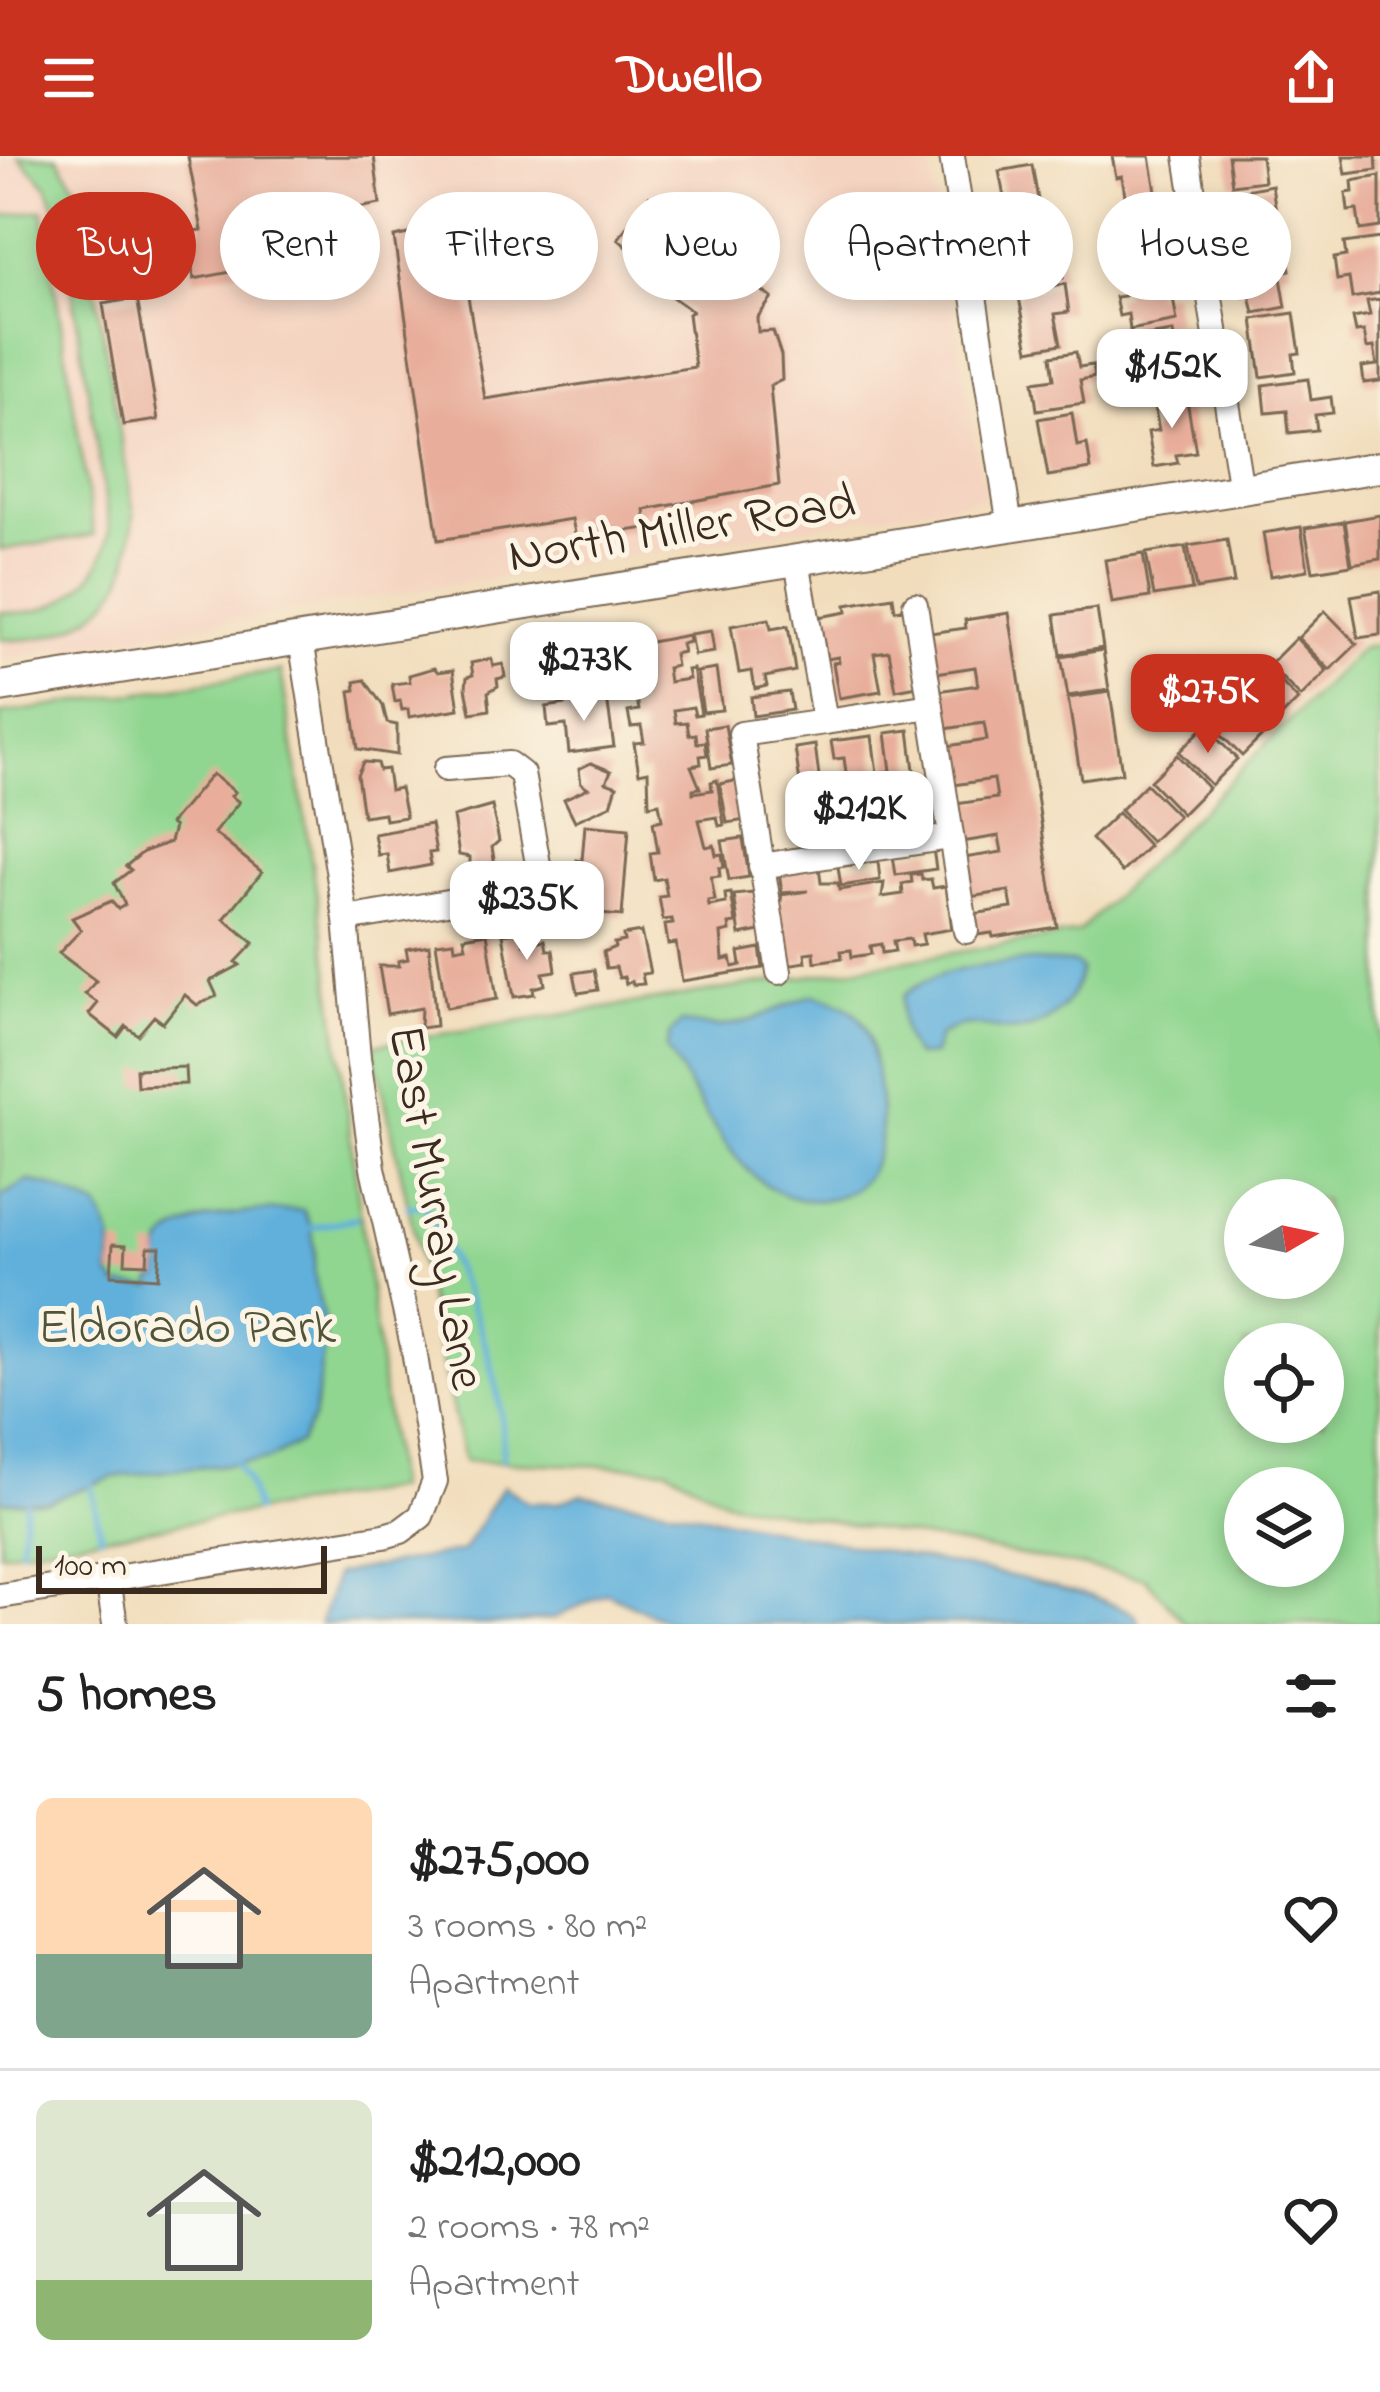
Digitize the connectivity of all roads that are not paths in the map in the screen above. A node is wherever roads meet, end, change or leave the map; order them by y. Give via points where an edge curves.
1 (952, 156) edge
2 (1186, 156) edge
3 (1380, 467) edge
4 (1241, 490) junction
5 (1010, 526) junction
6 (797, 561) junction
7 (915, 604) dead end
8 (301, 640) junction
9 (0, 687) edge
10 (931, 706) junction
11 (825, 722) junction
12 (446, 769) dead end
13 (950, 837) junction
14 (761, 866) junction
15 (346, 919) junction
16 (966, 931) dead end
17 (778, 972) dead end
18 (108, 1579) junction
19 (0, 1597) edge
20 (115, 1624) edge

1 - 5 street
2 - 4 street
3 - 4 street, North Miller Road
4 - 5 street, North Miller Road
5 - 6 street, North Miller Road
6 - 8 street, North Miller Road
6 - 11 street
7 - 10 street
8 - 9 street, North Miller Road
8 - 15 street, East Murray Lane
10 - 11 street
10 - 13 street
11 - 14 street via 741,734
12 - 15 street via 509,764 522,774 538,864 533,880 519,890
13 - 14 street
13 - 16 street
14 - 17 street
15 - 18 street, East Murray Lane via 373,1168 429,1441 428,1505 412,1524 385,1536
18 - 19 street
18 - 20 street

